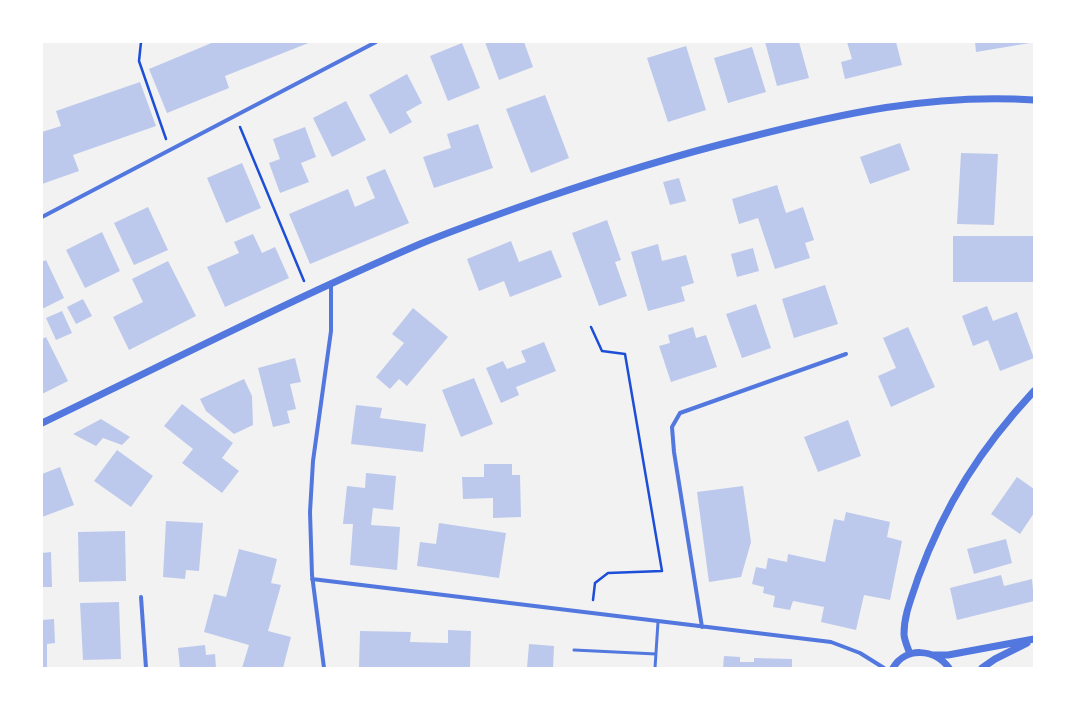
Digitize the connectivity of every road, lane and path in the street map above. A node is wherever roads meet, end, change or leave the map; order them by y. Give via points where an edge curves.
1 (141, 42) edge
2 (376, 42) edge
3 (1034, 100) edge
4 (236, 116) junction
5 (170, 150) junction
6 (42, 217) edge
7 (331, 285) junction
8 (310, 295) junction
9 (591, 327) dead end
10 (846, 354) dead end
11 (1034, 391) edge
12 (42, 423) edge
13 (312, 579) junction
14 (141, 597) dead end
15 (591, 614) junction
16 (658, 622) junction
17 (702, 627) junction
18 (1034, 640) edge
19 (574, 650) dead end
20 (656, 654) junction
21 (910, 654) junction
22 (933, 655) junction
23 (146, 668) edge
24 (324, 668) edge
25 (655, 668) edge
26 (884, 668) edge
27 (893, 668) edge
28 (949, 668) edge
29 (982, 668) edge

1 - 5 path via 139,61
2 - 4 street
3 - 7 street via 969,99 907,103 822,118 716,145 611,176 512,210 421,244
4 - 5 street
4 - 8 path
5 - 6 street
7 - 8 street
7 - 13 street via 331,331 313,461 310,512
8 - 12 street
9 - 15 path via 602,351 625,354 662,572 608,573 595,582
10 - 17 street via 680,413 672,427
11 - 21 street via 1004,423 973,467 951,502 931,544 905,614 904,635
13 - 15 street
13 - 24 street
14 - 23 street
15 - 16 street
16 - 17 street
16 - 20 lane
17 - 26 street via 831,642 860,653
18 - 22 street via 948,655
18 - 29 street via 1001,655
19 - 20 lane
20 - 25 lane
21 - 22 street
21 - 27 street
22 - 28 street

